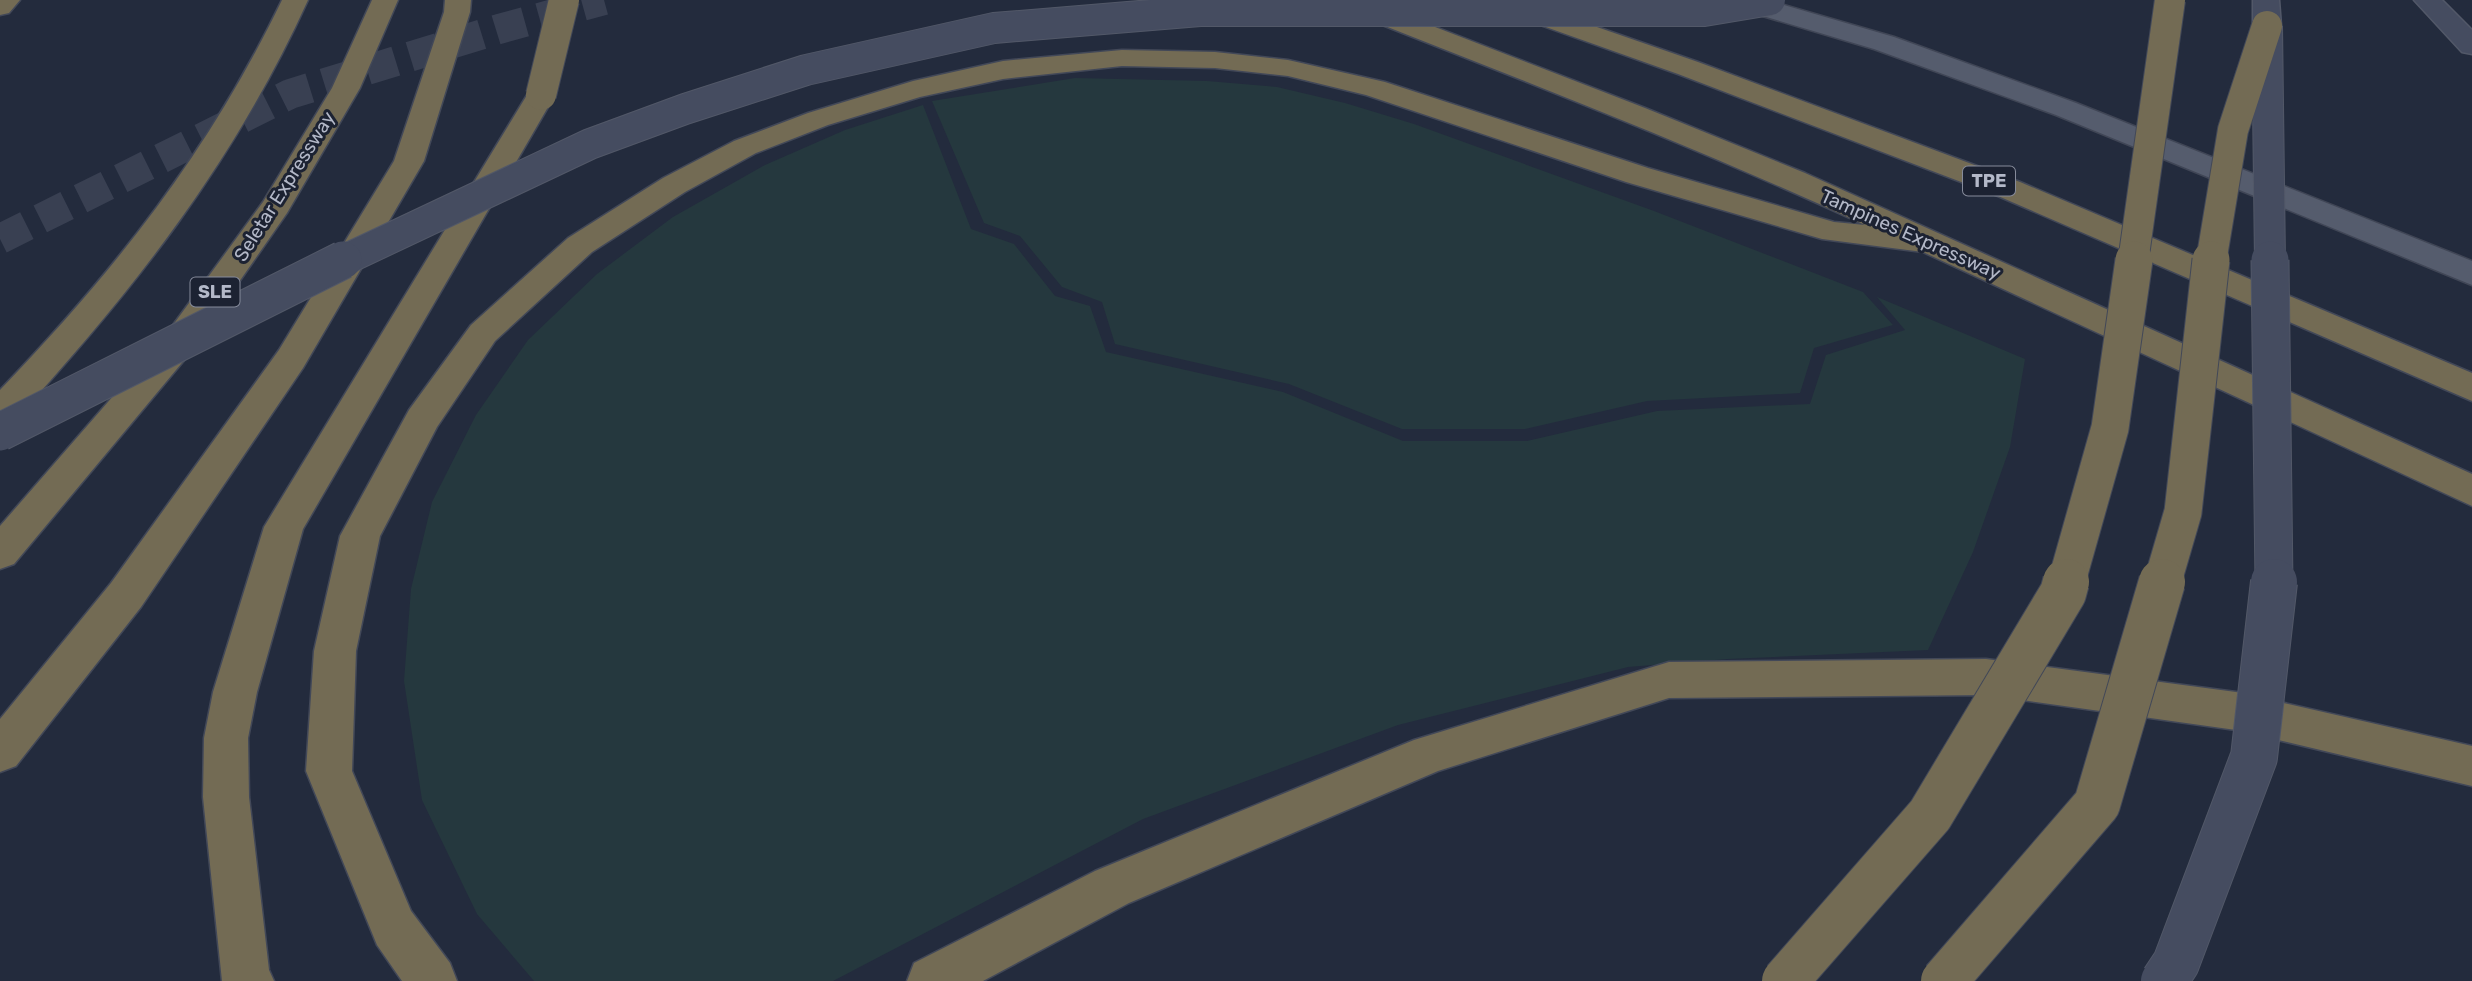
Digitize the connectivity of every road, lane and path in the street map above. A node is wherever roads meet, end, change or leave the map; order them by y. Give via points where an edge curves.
1 (7, 0) edge
2 (295, 0) edge
3 (385, 0) edge
4 (458, 0) edge
5 (564, 0) edge
6 (1340, 0) edge
7 (1497, 0) edge
8 (1738, 0) edge
9 (1770, 0) edge
10 (2170, 0) edge
11 (2427, 0) edge
12 (0, 7) edge
13 (2266, 13) edge
14 (2472, 46) edge
15 (1928, 242) junction
16 (2472, 274) edge
17 (2472, 388) edge
18 (0, 413) edge
19 (0, 432) edge
20 (2472, 491) edge
21 (0, 552) edge
22 (0, 752) edge
23 (2472, 766) edge
24 (249, 981) edge
25 (432, 981) edge
26 (932, 981) edge
27 (1785, 981) edge
28 (1944, 981) edge
29 (2164, 981) edge

1 - 12 highway
2 - 18 highway via 239,110 169,214 59,352
3 - 21 highway, Seletar Expressway / SLE via 346,88 276,206 174,349
4 - 22 highway via 409,161 290,359 126,595
5 - 24 highway, bridge via 541,95 284,527 235,692 226,738 226,797
6 - 15 highway, Tampines Expressway via 1635,114
7 - 17 highway, TPE via 2009,189
8 - 16 main road via 1884,43 2066,109
9 - 19 main road, bridge via 1704,11 1200,11 994,28 806,70 590,144 369,247
10 - 27 highway, bridge via 2110,428 2063,593 1930,815
11 - 14 main road
13 - 28 highway, bridge via 2233,130 2214,239 2183,512 2097,804
13 - 29 main road, bridge via 2275,573 2253,757 2176,963
15 - 20 highway, Tampines Expressway
15 - 25 highway via 1833,232 1637,175 1375,88 1288,68 1215,60 1122,58 1003,70 913,90 745,147 674,185 580,245 483,333 422,419 360,536 335,651 329,771 394,928
23 - 26 highway via 2236,711 1986,677 1669,680 1430,754 1112,887

